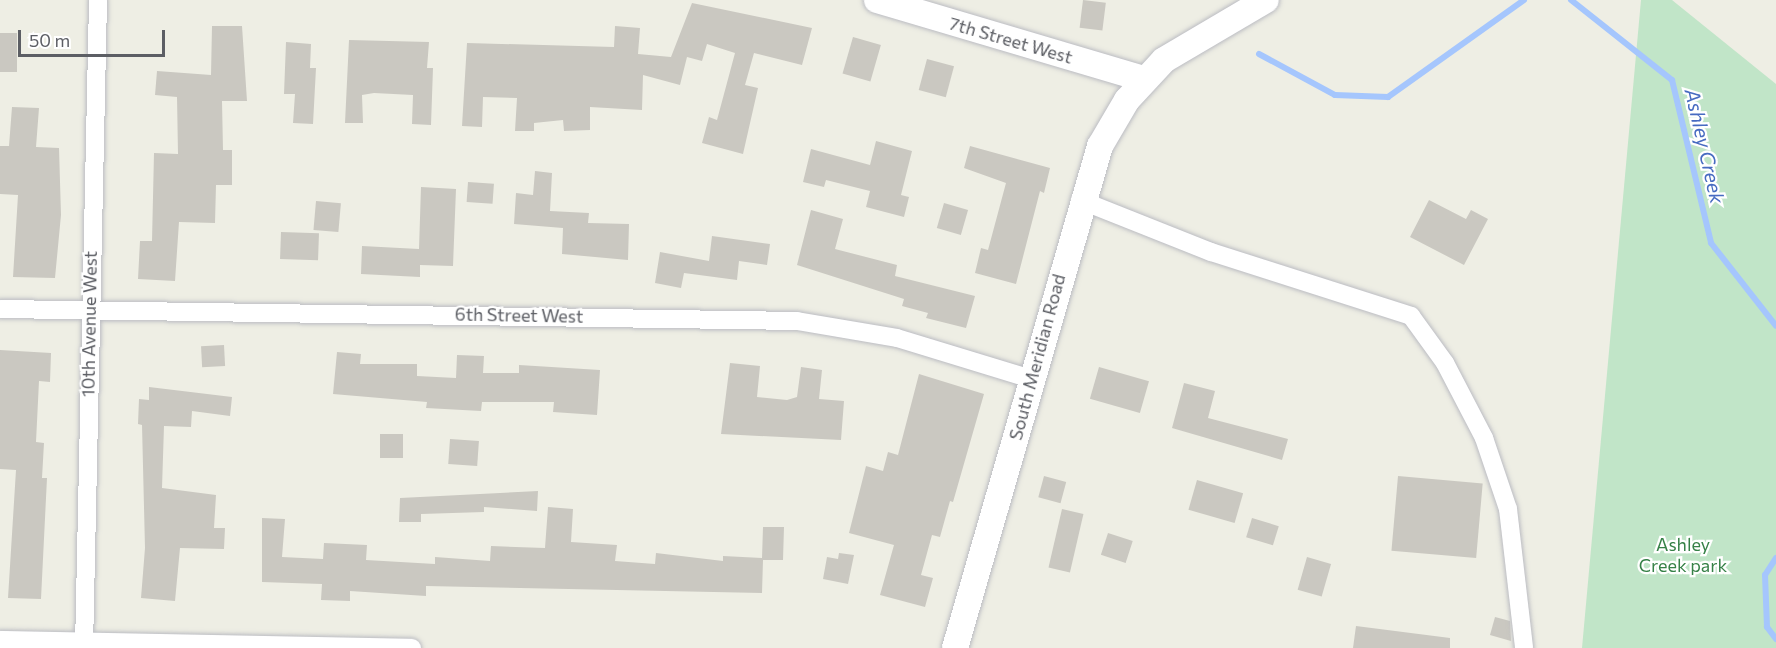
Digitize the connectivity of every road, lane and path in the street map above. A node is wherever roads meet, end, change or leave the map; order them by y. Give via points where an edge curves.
1 (98, 0) edge
2 (877, 0) edge
3 (1266, 0) edge
4 (1144, 79) junction
5 (1080, 200) junction
6 (0, 309) edge
7 (90, 311) junction
8 (1031, 379) junction
9 (0, 640) edge
10 (84, 645) edge
11 (412, 648) edge
12 (955, 648) edge
13 (1524, 648) edge

1 - 7 street, 10th Avenue West
2 - 4 street, 7th Street West
3 - 4 street, South Meridian Road via 1177,50
4 - 5 street, South Meridian Road via 1111,123
5 - 8 street, South Meridian Road
5 - 13 street via 1211,252 1411,316 1445,363 1484,438 1508,509
6 - 7 street, 6th Street West
7 - 8 street, 6th Street West via 797,321 897,338
7 - 10 street, 10th Avenue West
8 - 12 street, South Meridian Road
9 - 10 street
10 - 11 street

